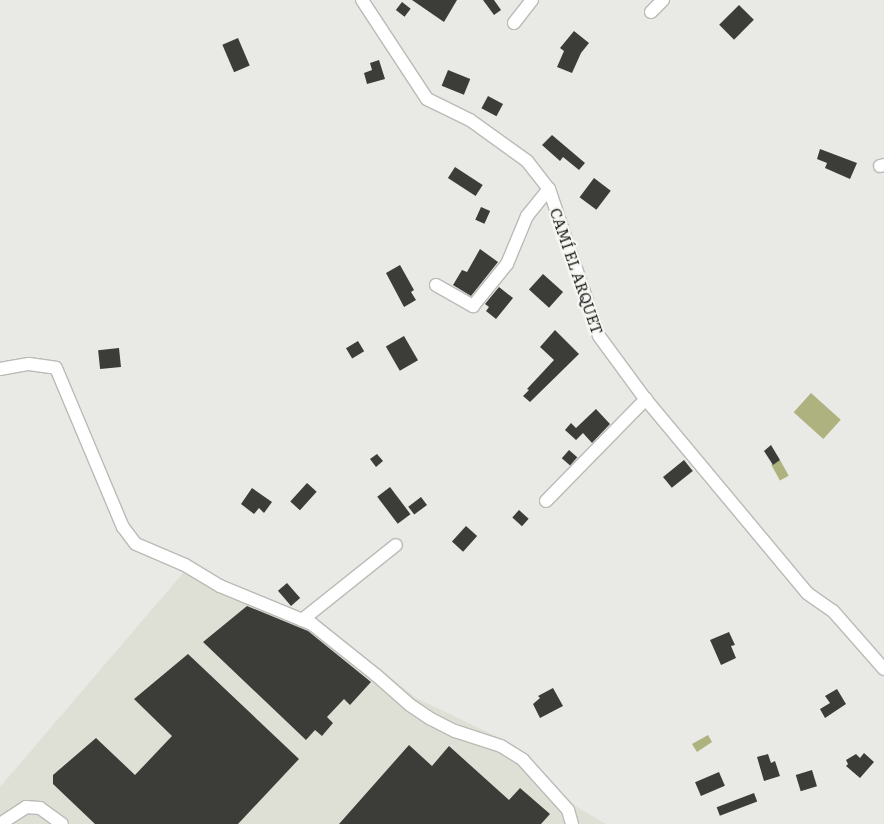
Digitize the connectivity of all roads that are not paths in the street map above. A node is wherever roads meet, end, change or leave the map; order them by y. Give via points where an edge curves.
1 (362, 0) edge
2 (532, 0) edge
3 (662, 0) edge
4 (651, 12) dead end
5 (514, 23) dead end
6 (549, 189) junction
7 (436, 285) dead end
8 (0, 369) edge
9 (646, 399) junction
10 (546, 501) dead end
11 (396, 545) dead end
12 (302, 620) junction
13 (884, 669) edge
14 (0, 824) edge
15 (62, 824) edge
16 (572, 824) edge
17 (577, 824) edge
18 (581, 824) edge

1 - 6 street, CAMÍ EL ARQUET via 427,99 470,120 527,160
2 - 5 street
3 - 4 street
6 - 7 street via 527,216 507,264 473,306
6 - 9 street, CAMÍ EL ARQUET via 599,336
8 - 12 street via 29,364 56,368 124,527 136,544 185,565 220,586
9 - 10 street
9 - 13 street, CAMÍ EL ARQUET via 807,593 833,611
11 - 12 street
12 - 16 street via 325,634 431,719 501,746 523,760 568,810
14 - 15 street via 26,807 40,808
17 - 18 street

